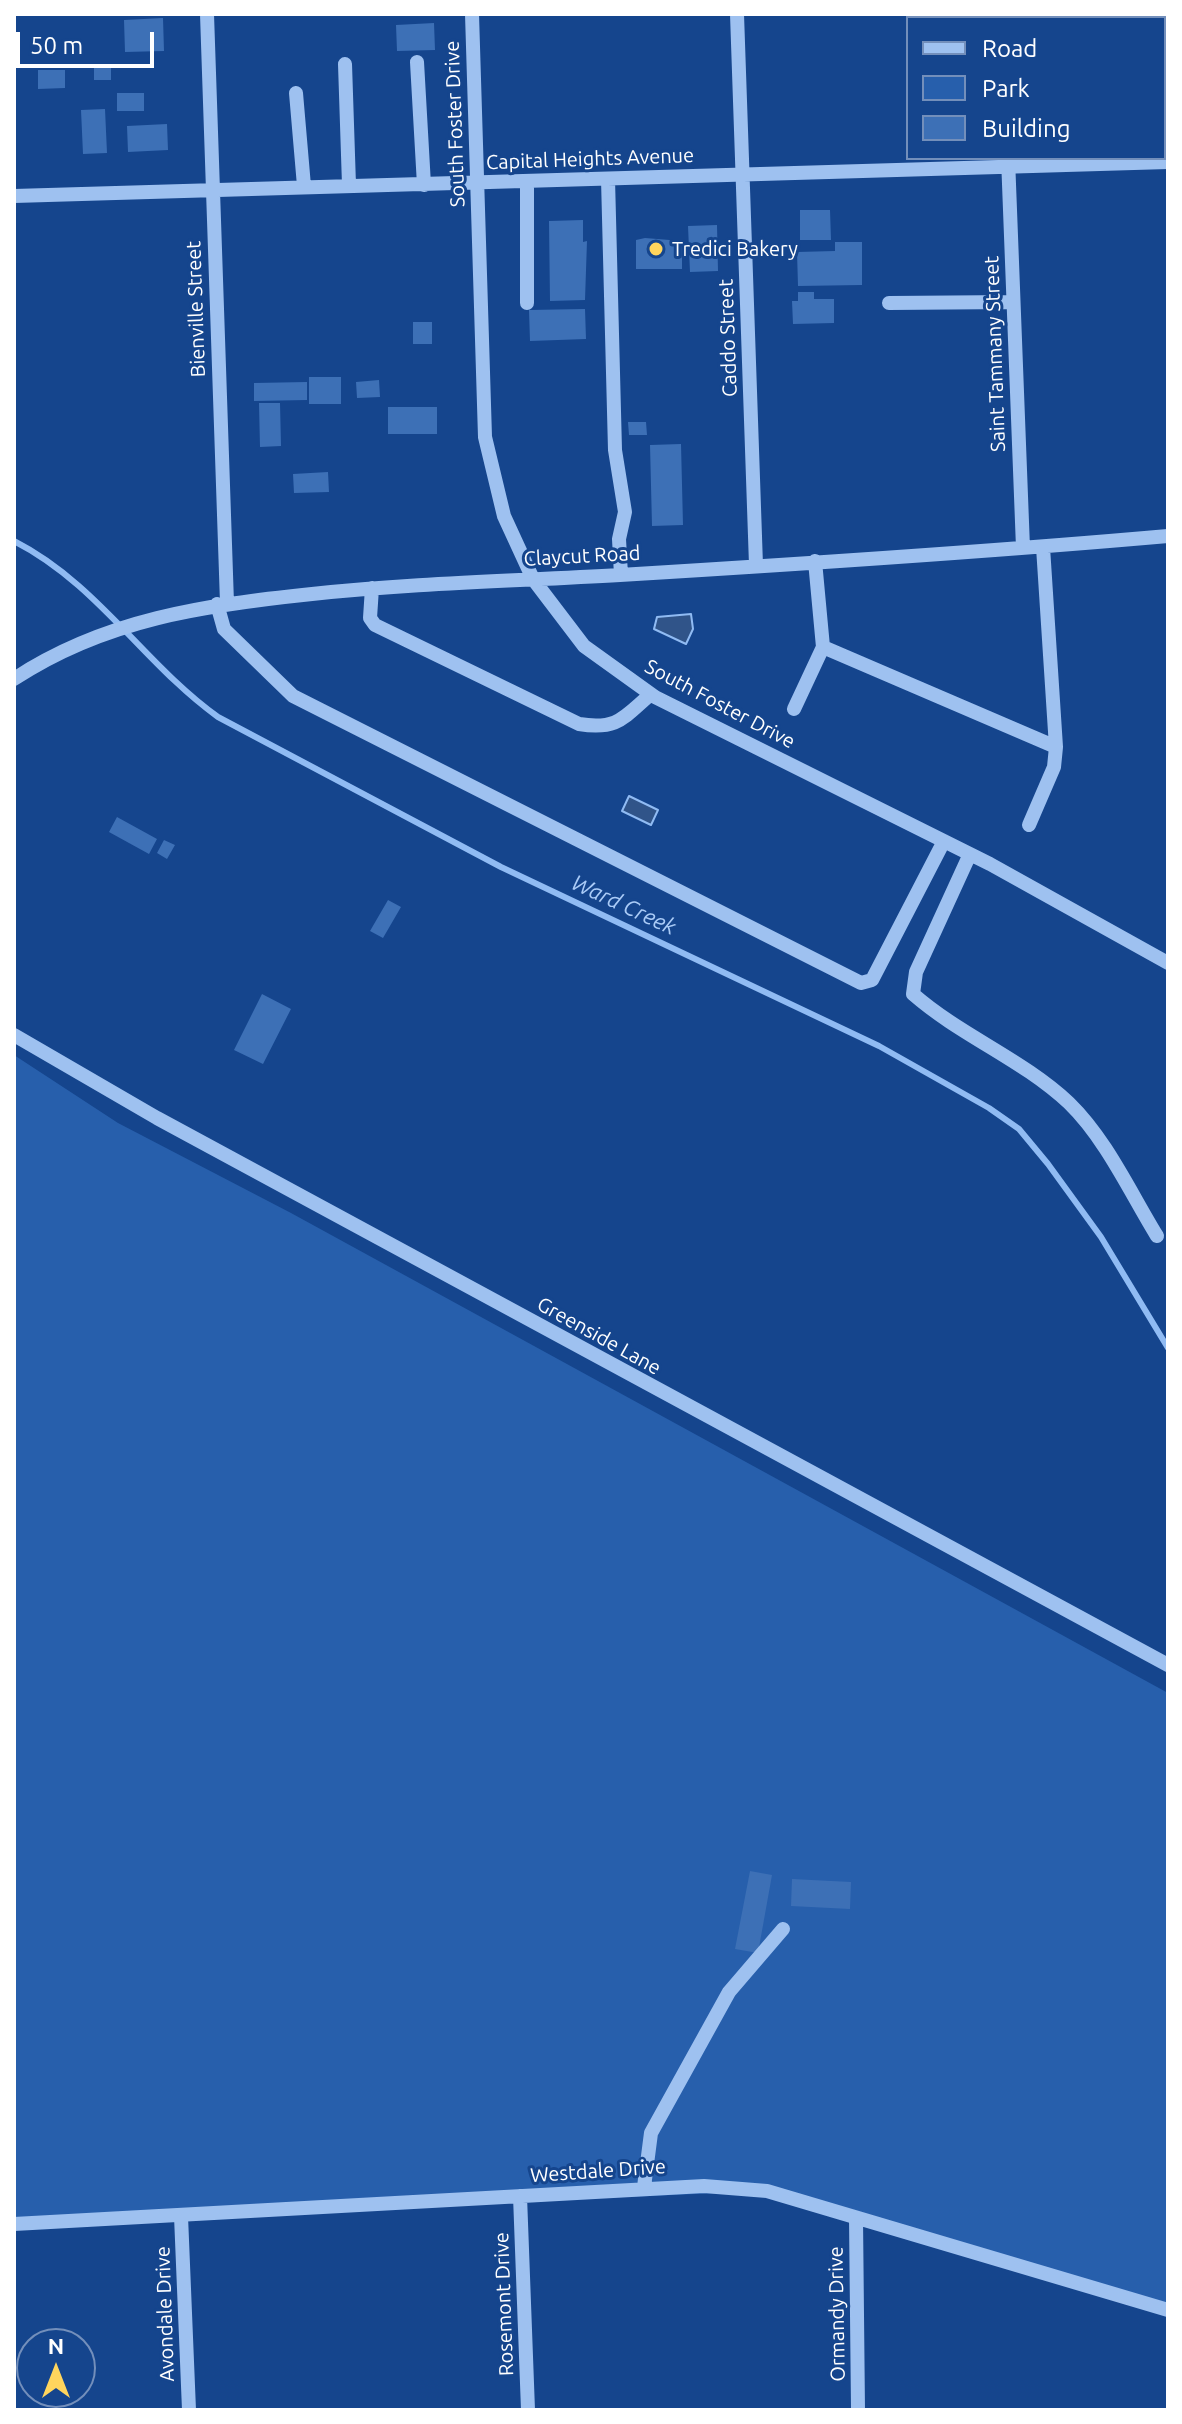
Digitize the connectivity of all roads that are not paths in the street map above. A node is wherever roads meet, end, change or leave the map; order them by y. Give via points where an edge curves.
1 (207, 14) edge
2 (472, 14) edge
3 (737, 14) edge
4 (417, 62) dead end
5 (345, 64) dead end
6 (296, 93) dead end
7 (1142, 160) edge
8 (1008, 162) edge
9 (1168, 162) edge
10 (743, 175) junction
11 (608, 179) junction
12 (527, 181) junction
13 (478, 182) junction
14 (349, 185) junction
15 (424, 185) junction
16 (304, 186) junction
17 (212, 190) junction
18 (14, 196) edge
19 (1012, 302) junction
20 (527, 303) dead end
21 (889, 303) dead end
22 (1168, 536) edge
23 (1043, 547) junction
24 (1023, 548) junction
25 (815, 561) junction
26 (756, 565) junction
27 (621, 575) junction
28 (533, 579) junction
29 (372, 588) junction
30 (222, 603) junction
31 (823, 647) junction
32 (14, 679) edge
33 (651, 694) junction
34 (794, 709) dead end
35 (1056, 747) junction
36 (1029, 825) dead end
37 (944, 841) junction
38 (970, 854) junction
39 (1168, 963) edge
40 (14, 1035) edge
41 (1157, 1236) dead end
42 (1168, 1665) edge
43 (783, 1929) dead end
44 (644, 2187) junction
45 (520, 2196) junction
46 (181, 2216) junction
47 (856, 2218) junction
48 (14, 2224) edge
49 (1168, 2310) edge
50 (189, 2410) edge
51 (528, 2410) edge
52 (858, 2410) edge

1 - 17 street, Bienville Street
2 - 13 street, South Foster Drive
3 - 10 street, Caddo Street
4 - 15 street
5 - 14 street
6 - 16 street
7 - 8 street, Capital Heights Avenue
7 - 9 street, Capital Heights Avenue
8 - 10 street, Capital Heights Avenue
8 - 19 street, Saint Tammany Street
10 - 11 street, Capital Heights Avenue
10 - 26 street, Caddo Street
11 - 12 street, Capital Heights Avenue
11 - 27 street via 615,450 625,512 619,539
12 - 13 street, Capital Heights Avenue
12 - 20 street
13 - 15 street, Capital Heights Avenue
13 - 28 street, South Foster Drive via 485,437 504,516
14 - 15 street, Capital Heights Avenue
14 - 16 street, Capital Heights Avenue
16 - 17 street, Capital Heights Avenue
17 - 18 street, Capital Heights Avenue
17 - 30 street, Bienville Street
19 - 21 street
19 - 24 street, Saint Tammany Street
22 - 23 street, Claycut Road
23 - 24 street, Claycut Road
23 - 35 street
24 - 25 street, Claycut Road
25 - 26 street, Claycut Road
25 - 31 street
26 - 27 street, Claycut Road
27 - 28 street, Claycut Road
28 - 29 street, Claycut Road
28 - 33 street, South Foster Drive via 584,646
29 - 30 street, Claycut Road
29 - 33 street via 370,618 375,625 579,724 617,725
30 - 32 street, Claycut Road via 164,614 82,642
30 - 37 street via 224,629 293,696 861,983 872,980
31 - 34 street
31 - 35 street
33 - 37 street, South Foster Drive
35 - 36 street via 1054,767
37 - 38 street, South Foster Drive
38 - 39 street, South Foster Drive
38 - 41 street via 916,972 913,994 1069,1103 1093,1132
40 - 42 street, Greenside Lane via 157,1118
43 - 44 street via 729,1992 651,2133
44 - 45 street, Westdale Drive
44 - 47 street, Westdale Drive via 767,2191
45 - 46 street, Westdale Drive
45 - 51 street, Rosemont Drive
46 - 48 street, Westdale Drive
46 - 50 street, Avondale Drive
47 - 49 street, Westdale Drive
47 - 52 street, Ormandy Drive

